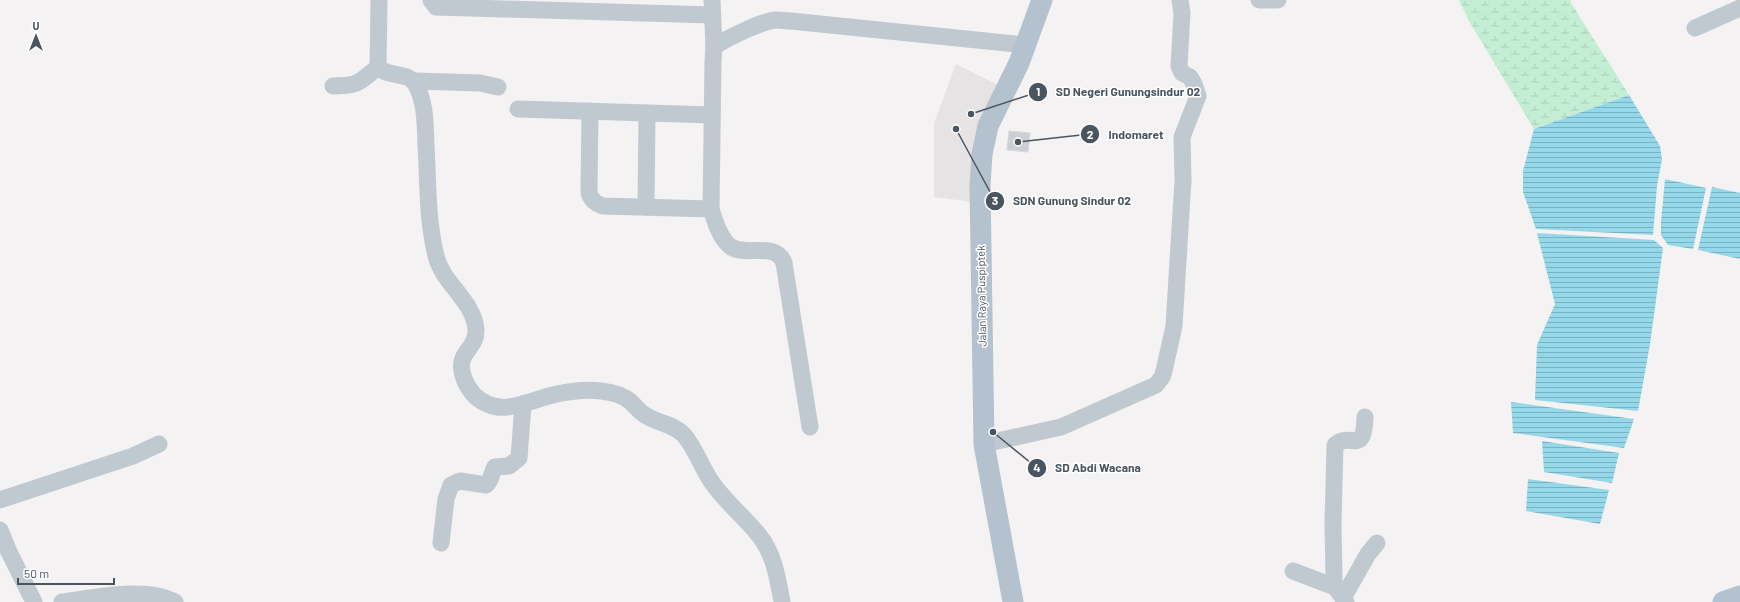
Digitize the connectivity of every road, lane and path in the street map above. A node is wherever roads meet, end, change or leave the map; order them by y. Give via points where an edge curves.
1 (379, 0) edge
2 (431, 0) edge
3 (1042, 0) edge
4 (1180, 0) edge
5 (1259, 0) edge
6 (1278, 0) edge
7 (554, 6) edge
8 (1736, 6) edge
9 (712, 7) edge
10 (1695, 28) dead end
11 (1025, 45) junction
12 (714, 47) junction
13 (378, 68) junction
14 (414, 81) junction
15 (333, 86) dead end
16 (498, 87) dead end
17 (518, 109) dead end
18 (590, 111) junction
19 (647, 113) junction
20 (712, 114) junction
21 (646, 207) junction
22 (712, 209) junction
23 (523, 404) junction
24 (1366, 417) dead end
25 (810, 427) dead end
26 (159, 444) dead end
27 (984, 444) junction
28 (0, 500) edge
29 (0, 530) edge
30 (441, 543) dead end
31 (1377, 543) dead end
32 (1293, 571) dead end
33 (1341, 596) edge
34 (1740, 596) edge
35 (34, 602) edge
36 (62, 602) edge
37 (175, 602) edge
38 (782, 602) edge
39 (1013, 602) edge
40 (1723, 602) edge

1 - 13 street
2 - 7 street via 436,7
3 - 11 main road, Jalan Raya Puspiptek
4 - 27 street via 1182,13 1179,66 1182,73 1190,77 1198,96 1182,137 1183,180 1174,326 1162,377 1156,385 1061,427
5 - 6 street
7 - 9 street
8 - 10 street
9 - 12 street
11 - 12 street via 774,20 723,40
11 - 27 main road, Jalan Raya Puspiptek via 988,126 982,154 980,185
12 - 20 street
13 - 14 street via 382,72
13 - 15 street via 356,84
14 - 16 street via 480,83
14 - 23 street via 423,103 430,224 436,256 446,278 470,310 476,329 472,345 463,358 464,379 472,393 492,407
17 - 18 street
18 - 19 street
18 - 21 street via 589,193 592,200 603,206
19 - 20 street
19 - 21 street
20 - 22 street
21 - 22 street
22 - 25 street via 719,231 732,247 771,251 781,256
23 - 30 street via 520,458 509,466 495,467 486,485 460,481 451,485 446,499
23 - 38 street via 557,394 599,390 628,400 645,415 680,431 686,436 712,483 759,535 768,549
24 - 33 street via 1361,439 1335,445 1334,580
26 - 28 street via 133,456
27 - 39 main road, Jalan Raya Puspiptek
29 - 35 street
31 - 33 street
32 - 33 street
34 - 40 main road
36 - 37 street via 125,595 156,596

